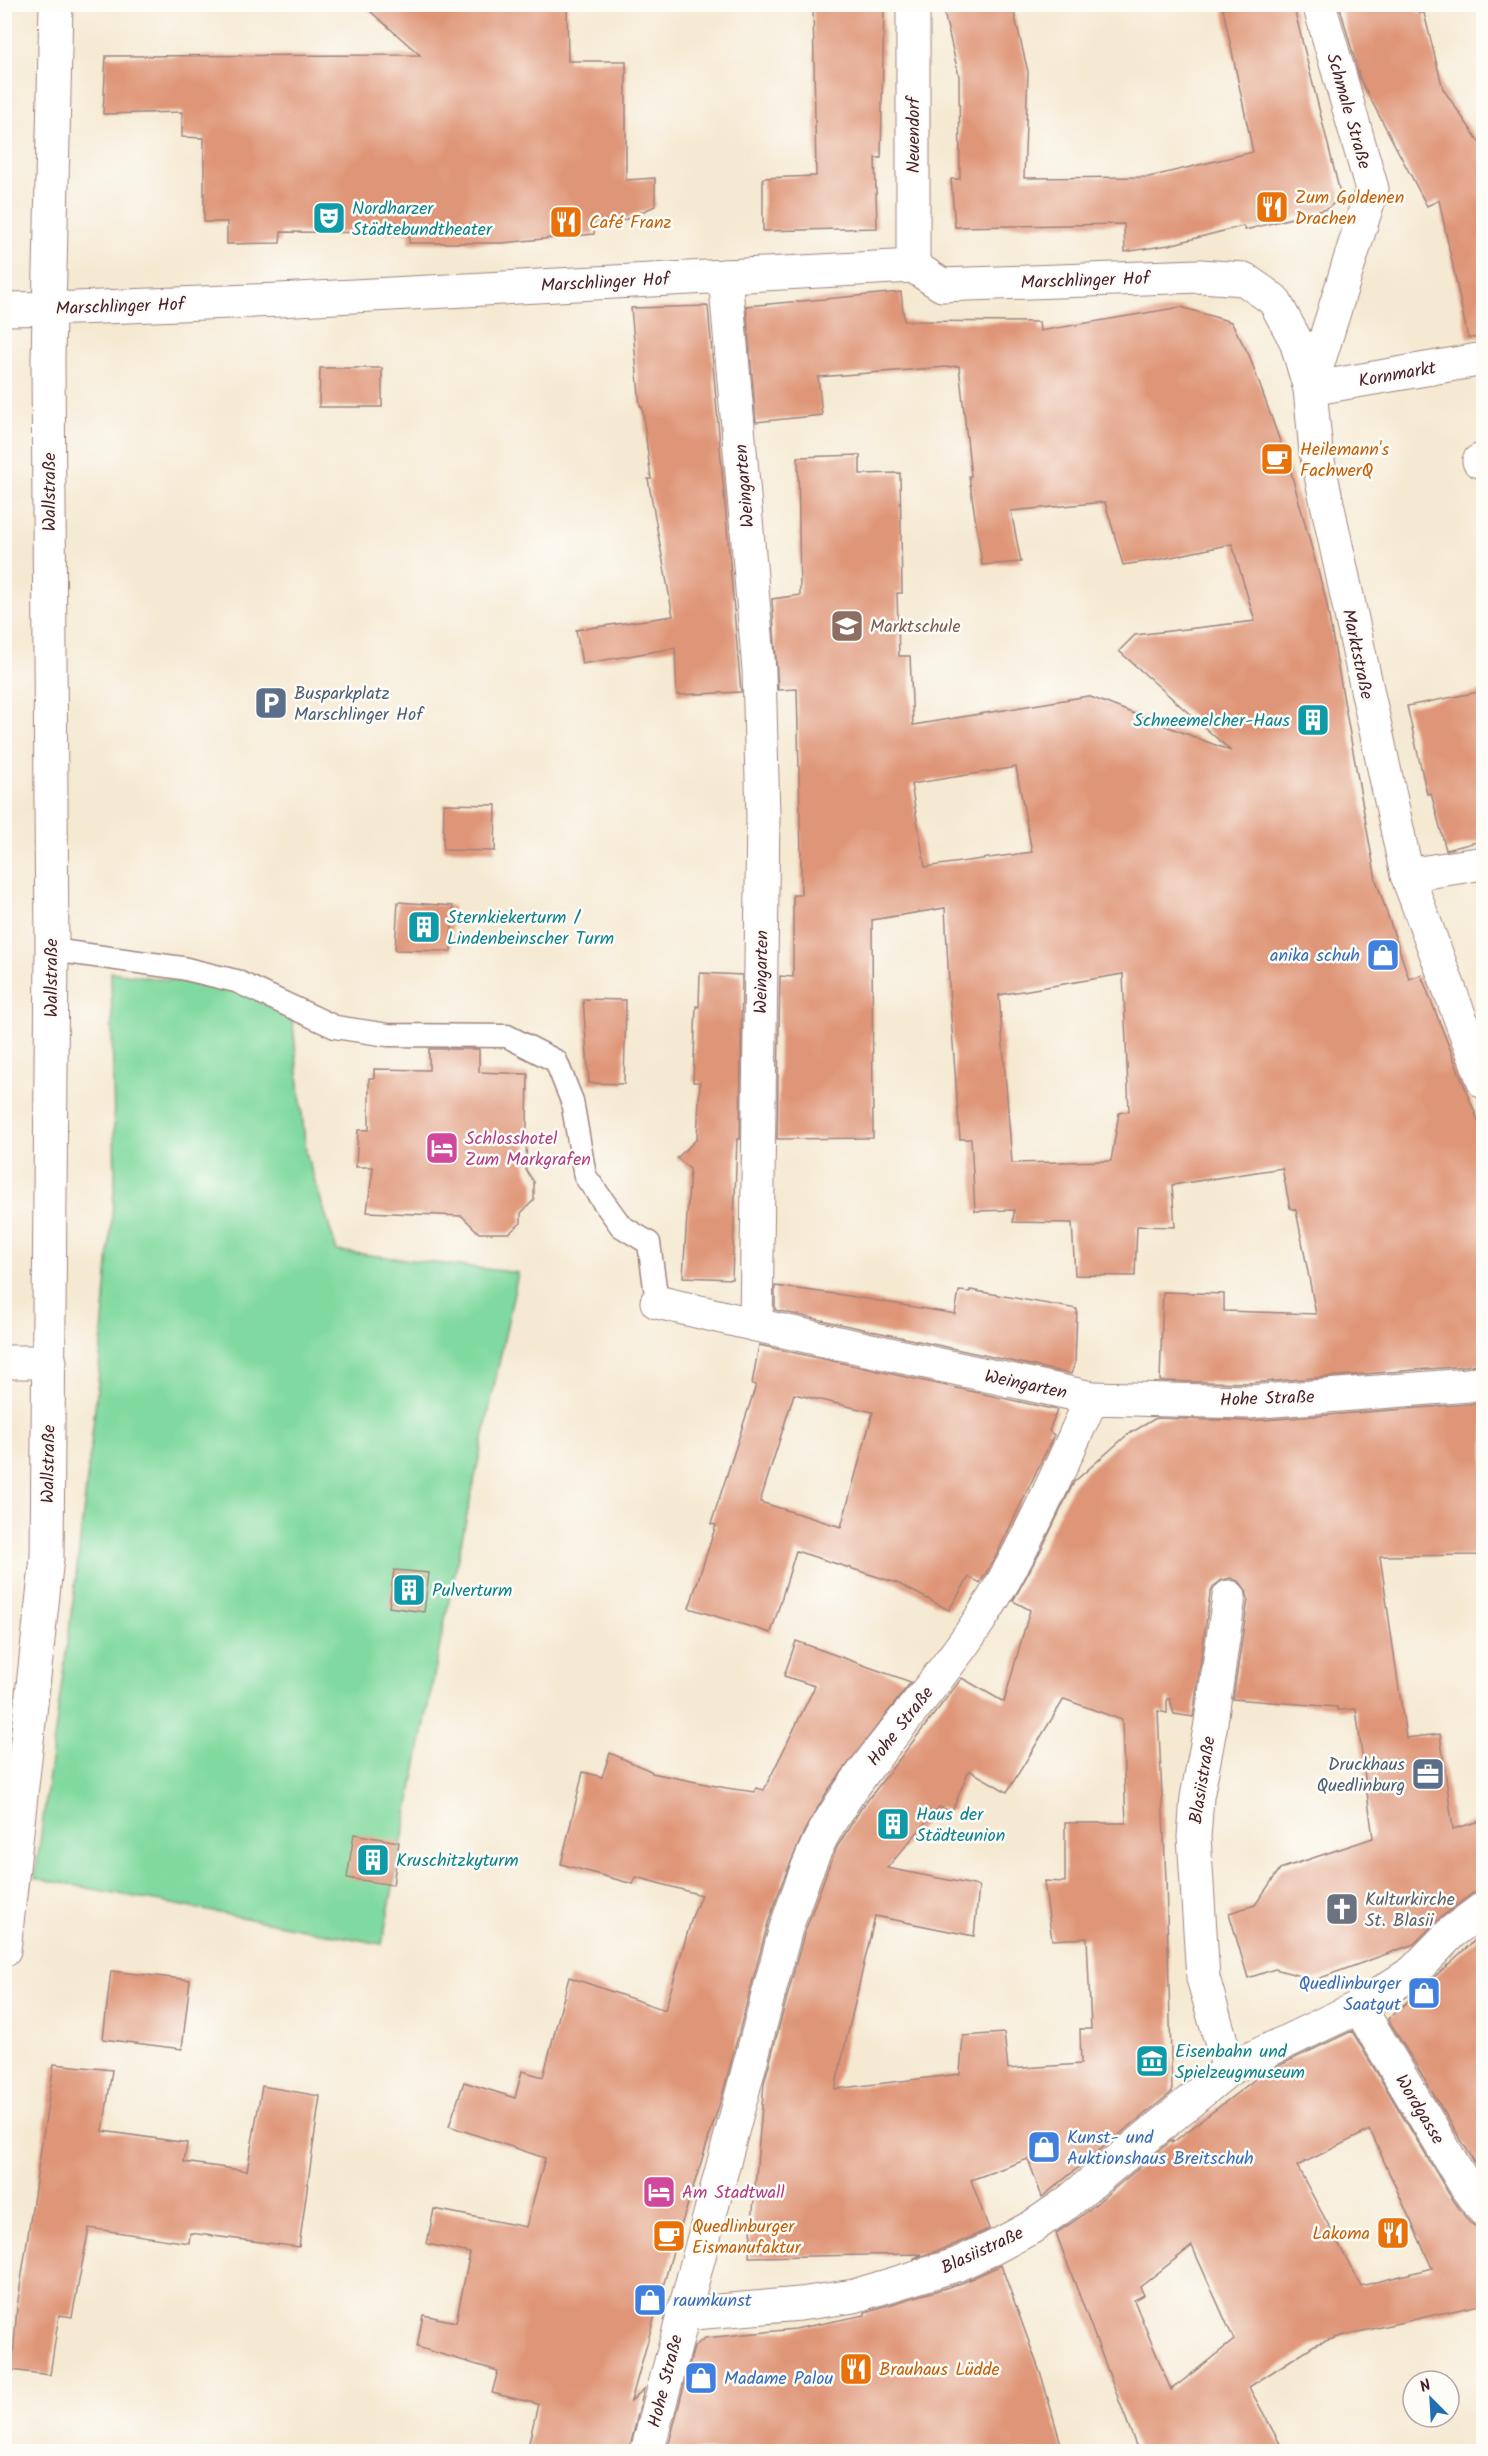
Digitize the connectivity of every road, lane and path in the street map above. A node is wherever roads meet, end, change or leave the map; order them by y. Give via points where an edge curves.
1 (56, 4) edge
2 (913, 4) edge
3 (1319, 4) edge
4 (913, 266) junction
5 (725, 276) junction
6 (1200, 276) joint
7 (4, 309) edge
8 (49, 309) junction
9 (1484, 359) edge
10 (1310, 389) junction
11 (1484, 863) edge
12 (1407, 875) junction
13 (52, 950) junction
14 (1484, 1082) edge
15 (657, 1302) joint
16 (756, 1325) junction
17 (4, 1362) edge
18 (50, 1362) junction
19 (1484, 1381) edge
20 (1092, 1398) junction
21 (1229, 1598) dead end
22 (1484, 1908) edge
23 (4, 1950) edge
24 (1359, 2007) junction
25 (1229, 2068) junction
26 (1484, 2210) edge
27 (682, 2314) junction
28 (647, 2451) edge

1 - 8 street, Wallstraße
2 - 4 street, Neuendorf
3 - 10 street, Schmale Straße via 1372,189
4 - 5 street, Marschlinger Hof
4 - 6 street, Marschlinger Hof via 942,285
5 - 8 street, Marschlinger Hof
5 - 16 street, Weingarten via 759,670 763,816
6 - 10 street, Marktstraße via 1244,279 1275,300 1296,341
7 - 8 street, Marschlinger Hof
8 - 13 street, Wallstraße
9 - 10 street, Kornmarkt
10 - 12 street, Marktstraße via 1316,452
11 - 12 street
12 - 14 street, Marktstraße
13 - 15 lane via 182,968 236,981 335,1027 388,1035 507,1036 556,1061 572,1101 585,1176 621,1226 649,1243
13 - 18 street, Wallstraße
15 - 16 street
16 - 20 street, Weingarten
17 - 18 street
18 - 23 street, Wallstraße via 47,1558
19 - 20 street, Hohe Straße via 1249,1402
20 - 27 street, Hohe Straße via 1024,1546 1004,1580 978,1623 849,1792 805,1873 786,1928
21 - 25 street, Blasiistraße via 1194,1837 1203,1978
22 - 24 street, Blasiistraße via 1452,1932 1413,1972
24 - 25 street, Blasiistraße
24 - 26 street, Wordgasse
25 - 27 street, Blasiistraße via 1067,2203 1032,2227 956,2265 854,2296
27 - 28 street, Hohe Straße

